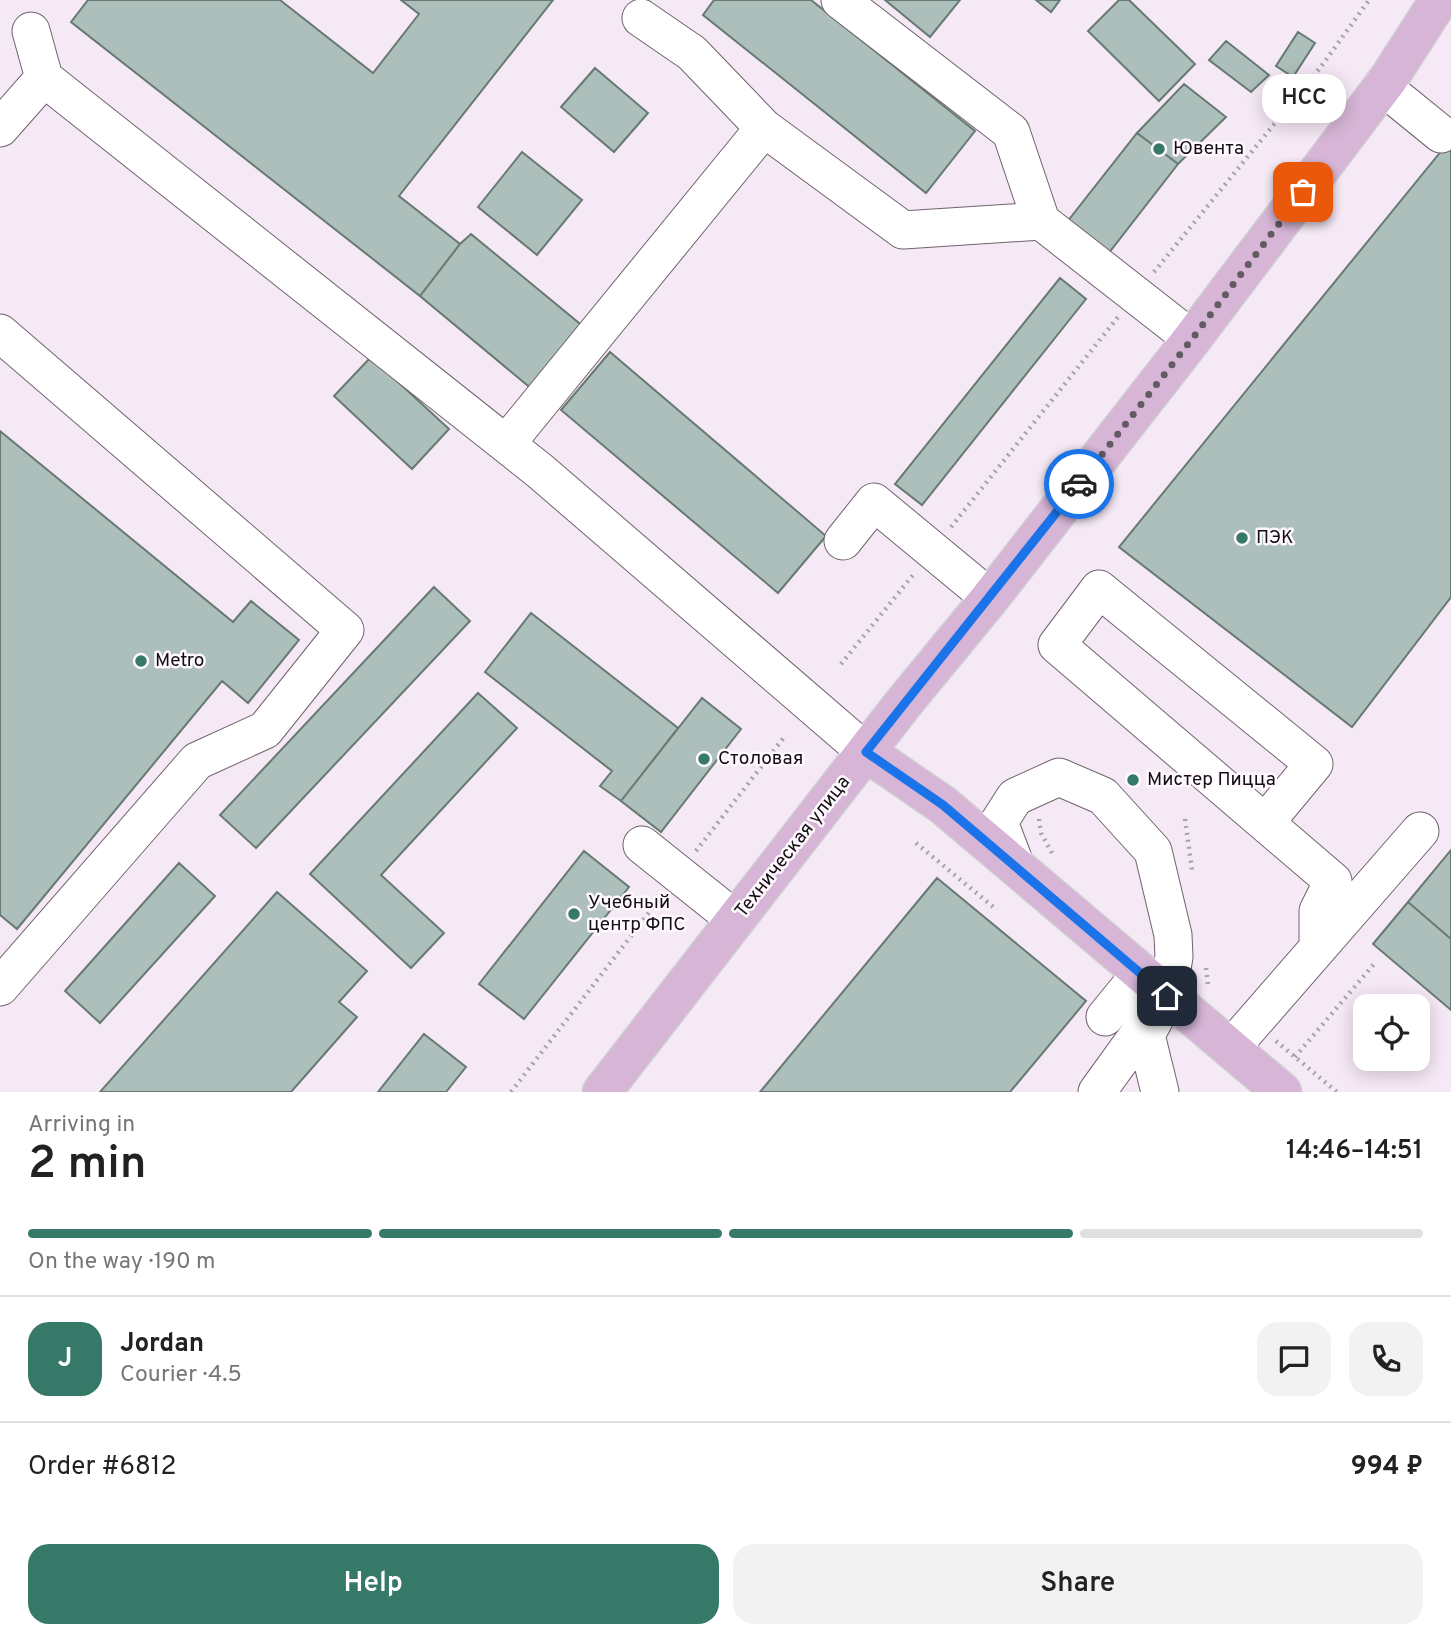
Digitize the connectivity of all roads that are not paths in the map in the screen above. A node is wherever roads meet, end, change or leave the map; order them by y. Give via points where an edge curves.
1 (840, 0) edge
2 (1439, 0) edge
3 (639, 6) edge
4 (31, 31) dead end
5 (44, 78) junction
6 (1382, 86) junction
7 (0, 128) edge
8 (764, 128) junction
9 (1441, 134) dead end
10 (1041, 221) junction
11 (0, 333) edge
12 (1192, 339) junction
13 (506, 444) junction
14 (843, 541) dead end
15 (990, 598) junction
16 (866, 752) junction
17 (1265, 823) junction
18 (1420, 831) dead end
19 (642, 845) dead end
20 (1015, 864) junction
21 (736, 920) junction
22 (1318, 947) junction
23 (3, 979) edge
24 (1154, 984) junction
25 (1105, 1017) dead end
26 (1231, 1048) junction
27 (603, 1092) edge
28 (1097, 1092) edge
29 (1160, 1092) edge
30 (1282, 1092) edge

1 - 10 lane via 1011,132
2 - 6 main road, Техническая улица
3 - 8 lane
4 - 5 lane
5 - 7 lane
5 - 13 lane
6 - 9 lane
6 - 12 main road, Техническая улица
8 - 10 lane via 903,230
8 - 13 lane
10 - 12 lane
11 - 23 lane via 345,629 265,730 197,761
12 - 15 main road, Техническая улица
13 - 16 lane
14 - 15 lane via 874,502
15 - 16 main road, Техническая улица
16 - 20 main road via 943,805
16 - 21 main road, Техническая улица
17 - 17 lane via 1314,764 1099,590 1057,645
17 - 22 lane via 1333,881 1318,911
18 - 22 lane
19 - 21 lane
20 - 24 main road
20 - 24 lane via 999,822 1015,797 1059,777 1102,796 1153,851 1174,957
21 - 27 main road, Техническая улица
22 - 26 lane
24 - 25 lane
24 - 26 main road
24 - 28 lane
24 - 29 lane via 1146,1035
26 - 30 main road

